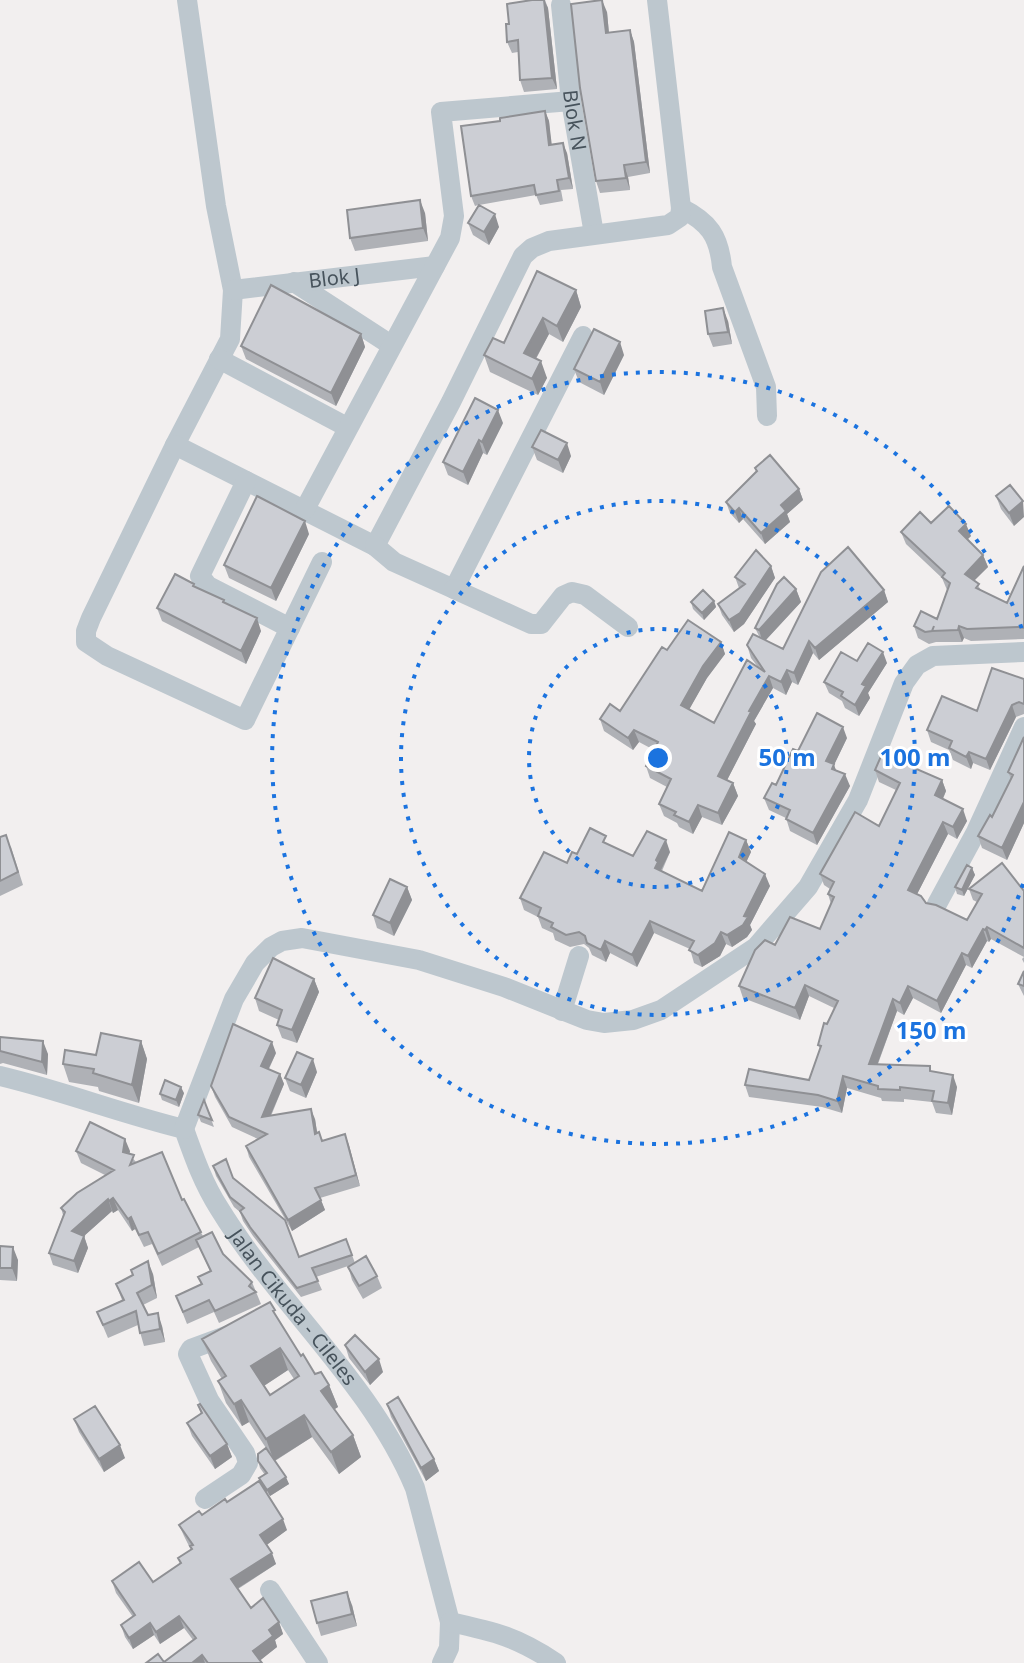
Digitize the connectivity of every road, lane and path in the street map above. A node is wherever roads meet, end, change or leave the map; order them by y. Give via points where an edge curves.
1 (187, 0) edge
2 (657, 0) edge
3 (561, 5) dead end
4 (571, 101) junction
5 (681, 208) junction
6 (594, 234) junction
7 (435, 266) junction
8 (294, 282) junction
9 (233, 290) junction
10 (583, 336) dead end
11 (391, 345) junction
12 (219, 359) junction
13 (767, 416) dead end
14 (347, 427) junction
15 (175, 445) junction
16 (246, 481) junction
17 (305, 509) junction
18 (375, 546) junction
19 (322, 562) dead end
20 (454, 589) junction
21 (628, 627) dead end
22 (290, 628) junction
23 (1024, 652) edge
24 (1024, 727) edge
25 (937, 904) edge
26 (579, 956) dead end
27 (562, 1011) junction
28 (0, 1076) edge
29 (184, 1129) junction
30 (253, 1323) edge
31 (205, 1499) dead end
32 (270, 1590) dead end
33 (450, 1622) junction
34 (318, 1663) edge
35 (442, 1663) edge
36 (556, 1663) edge

1 - 9 street
2 - 5 street
3 - 4 street, Blok N
4 - 6 street, Blok N
4 - 7 street via 441,112 454,216 450,238
5 - 6 street via 680,217 668,225
5 - 13 street via 700,217 713,233 766,387
6 - 18 street via 549,241 523,256
7 - 8 street, Blok J
7 - 11 street
8 - 9 street, Blok J
8 - 11 street
9 - 12 street via 232,331
10 - 20 street
11 - 14 street
12 - 14 street
12 - 15 street
14 - 17 street
15 - 16 street
15 - 22 street via 91,618 86,642 245,720
16 - 17 street
16 - 22 street via 200,576 208,586
17 - 18 street
18 - 20 street via 394,562
19 - 22 street
20 - 21 street via 531,624 541,624 572,592 585,595
23 - 27 street via 933,656 917,665 904,683 858,800 808,887 756,947 705,984 633,1020 604,1023
24 - 25 street
26 - 27 street
27 - 29 street via 419,960 302,938 282,941 255,963 234,999
28 - 29 street
29 - 33 street, Jalan Cikuda - Cileles via 219,1208 284,1308 318,1337 367,1401 404,1462
30 - 31 street via 189,1351 209,1400 248,1463 241,1475
32 - 34 street
33 - 35 street, Jalan Cikuda - Cileles
33 - 36 street via 501,1633

